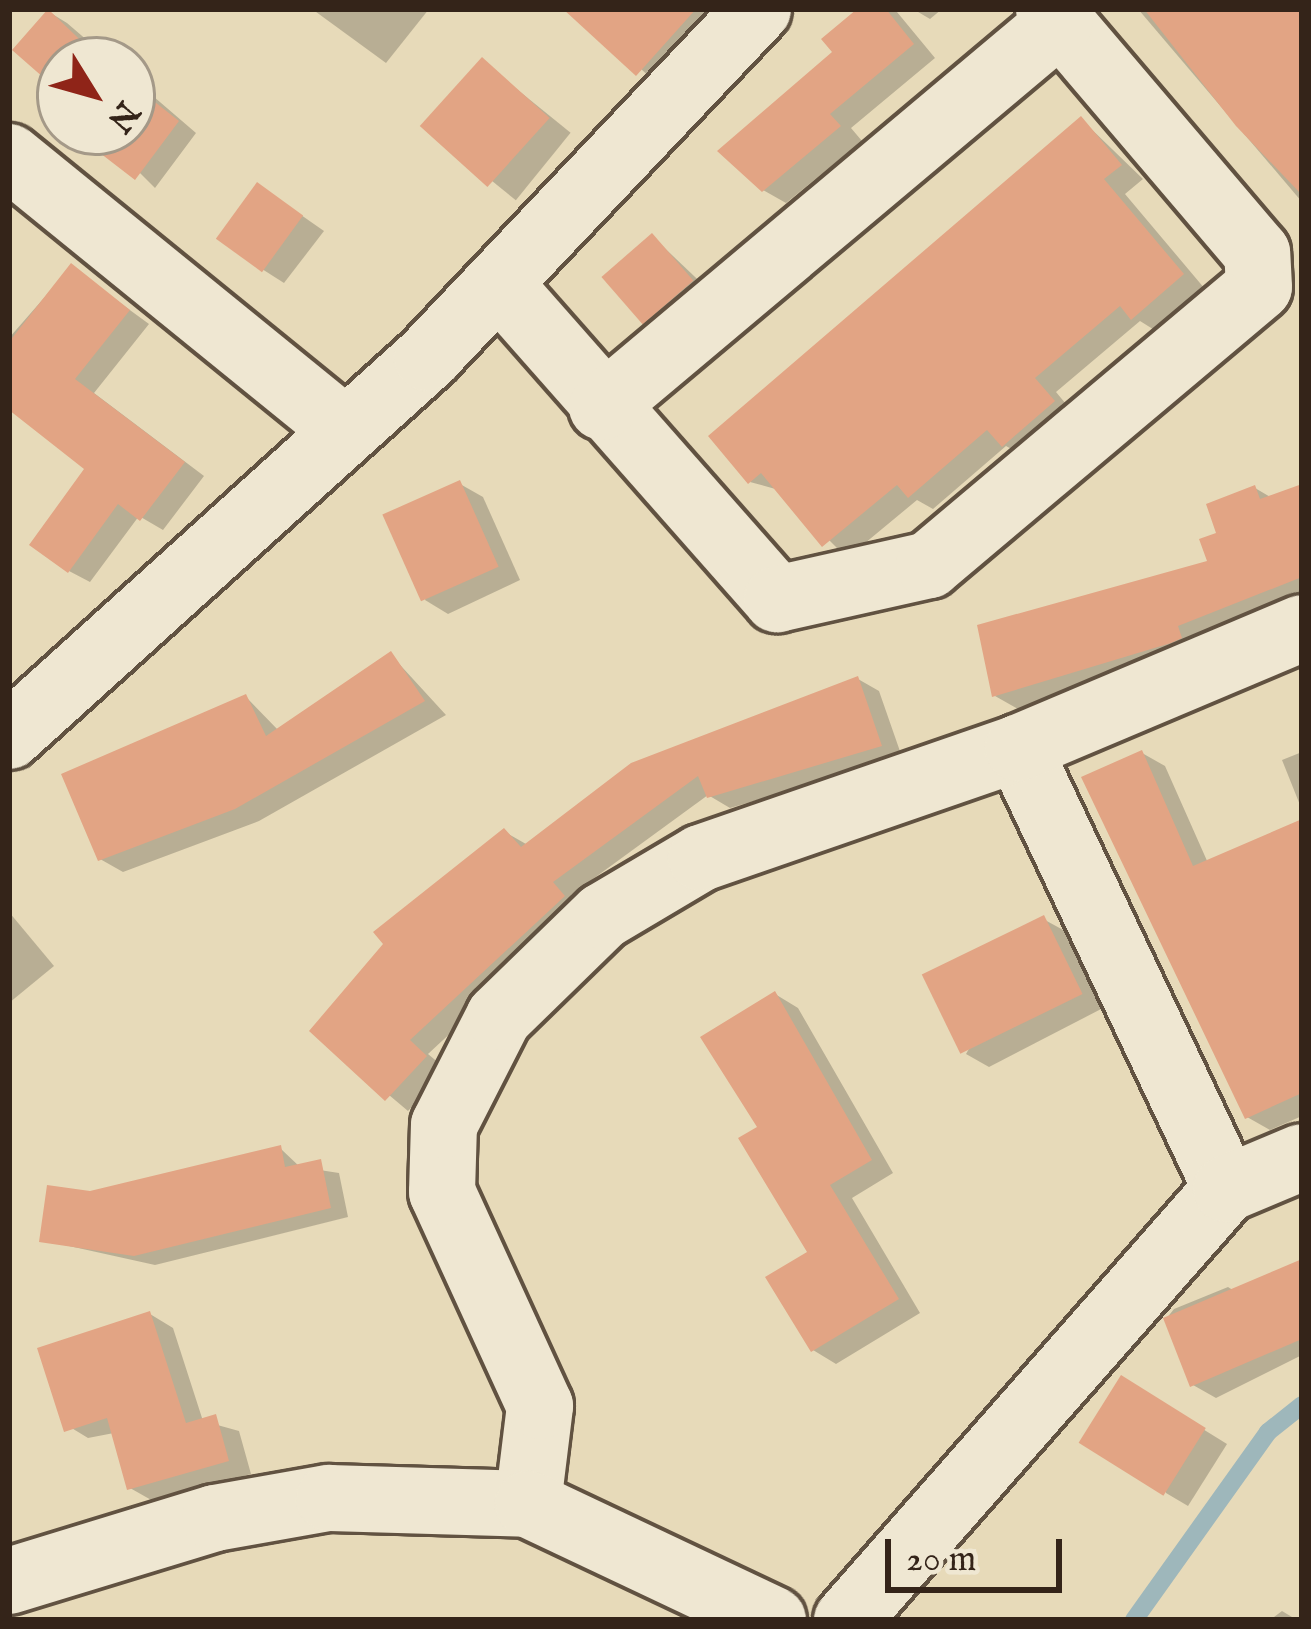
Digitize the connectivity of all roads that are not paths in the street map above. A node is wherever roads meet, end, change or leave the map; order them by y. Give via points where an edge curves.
1 (758, 9) edge
2 (1055, 16) edge
3 (10, 160) edge
4 (500, 285) junction
5 (602, 407) junction
6 (343, 428) junction
7 (1302, 628) edge
8 (13, 726) edge
9 (1018, 748) junction
10 (1302, 1157) edge
11 (1226, 1189) junction
12 (528, 1504) junction
13 (9, 1582) edge
14 (773, 1620) edge
15 (848, 1620) edge

1 - 4 street
2 - 5 street
2 - 5 street via 1256,253 1259,287 929,565 777,599
3 - 6 street
4 - 5 street
4 - 6 street
6 - 8 street
7 - 9 street
9 - 11 street
9 - 12 street via 701,858 603,916 499,1017 444,1125 442,1192 540,1406
10 - 11 street
11 - 15 street
12 - 13 street via 329,1498 215,1518
12 - 14 street

